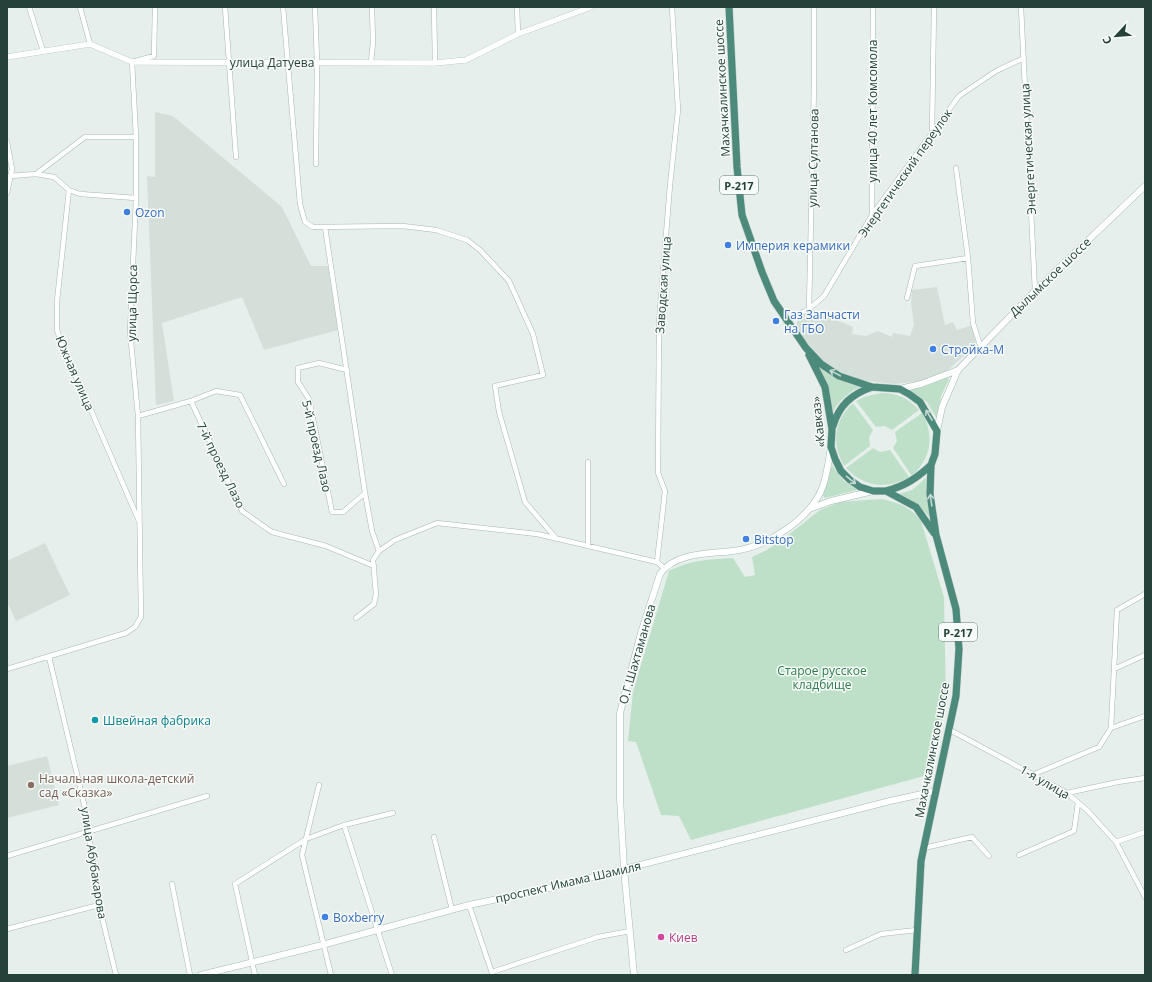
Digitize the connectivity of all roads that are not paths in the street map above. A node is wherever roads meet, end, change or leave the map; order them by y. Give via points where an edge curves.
1 (29, 7) edge
2 (80, 7) edge
3 (155, 7) edge
4 (225, 7) edge
5 (283, 7) edge
6 (315, 7) edge
7 (372, 7) edge
8 (434, 7) edge
9 (517, 7) edge
10 (592, 7) edge
11 (672, 7) edge
12 (729, 7) edge
13 (814, 7) edge
14 (873, 7) edge
15 (934, 7) edge
16 (1021, 7) edge
17 (518, 34) junction
18 (90, 44) junction
19 (43, 51) junction
20 (7, 57) edge
21 (1024, 58) junction
22 (287, 61) junction
23 (132, 62) junction
24 (229, 62) junction
25 (317, 62) junction
26 (371, 62) junction
27 (436, 62) junction
28 (932, 133) junction
29 (136, 137) junction
30 (7, 142) edge
31 (236, 158) dead end
32 (316, 164) dead end
33 (956, 168) dead end
34 (36, 174) junction
35 (10, 176) junction
36 (1145, 186) edge
37 (69, 190) junction
38 (7, 193) edge
39 (136, 198) junction
40 (872, 215) junction
41 (325, 227) junction
42 (968, 258) junction
43 (1035, 291) junction
44 (906, 298) dead end
45 (810, 309) junction
46 (786, 321) junction
47 (980, 346) junction
48 (806, 348) junction
49 (346, 370) junction
50 (958, 370) junction
51 (872, 387) junction
52 (900, 389) junction
53 (191, 401) junction
54 (138, 416) junction
55 (832, 429) junction
56 (938, 431) junction
57 (831, 447) junction
58 (588, 462) dead end
59 (931, 465) junction
60 (284, 484) dead end
61 (873, 491) junction
62 (886, 491) junction
63 (365, 493) junction
64 (809, 509) junction
65 (140, 523) junction
66 (936, 535) junction
67 (555, 537) junction
68 (588, 546) junction
69 (380, 551) junction
70 (657, 562) junction
71 (374, 566) junction
72 (664, 568) junction
73 (1145, 594) edge
74 (356, 618) dead end
75 (1145, 655) edge
76 (49, 657) junction
77 (7, 669) edge
78 (1114, 669) junction
79 (1145, 716) edge
80 (1111, 728) junction
81 (950, 730) junction
82 (1032, 775) junction
83 (1145, 778) edge
84 (319, 785) dead end
85 (936, 792) junction
86 (1067, 794) junction
87 (207, 796) dead end
88 (1078, 803) junction
89 (393, 813) dead end
90 (344, 825) junction
91 (88, 832) junction
92 (1145, 832) edge
93 (434, 837) dead end
94 (306, 839) junction
95 (1116, 842) junction
96 (924, 848) junction
97 (1019, 855) dead end
98 (7, 856) edge
99 (989, 856) dead end
100 (624, 869) junction
101 (172, 884) dead end
102 (1145, 897) edge
103 (99, 905) junction
104 (470, 905) junction
105 (452, 910) junction
106 (7, 929) edge
107 (378, 930) junction
108 (917, 930) junction
109 (630, 931) junction
110 (322, 945) junction
111 (846, 950) dead end
112 (252, 962) junction
113 (492, 974) edge
114 (116, 975) edge
115 (190, 975) edge
116 (201, 975) edge
117 (255, 975) edge
118 (330, 975) edge
119 (392, 975) edge
120 (634, 975) edge
121 (916, 975) edge

1 - 19 street
2 - 18 street
3 - 23 street via 154,56
4 - 24 street
5 - 22 street
6 - 25 street
7 - 26 street
8 - 27 street
9 - 17 street
10 - 17 street, улица Датуева
11 - 70 street, Заводская улица via 678,110 659,323 658,473 666,490
12 - 46 highway, Махачкалинское шоссе / Р-217 via 742,215 774,301
13 - 45 street, улица Султанова
14 - 40 street, улица 40 лет Комсомола
15 - 28 street
16 - 21 street, Энергетическая улица
17 - 27 street, улица Датуева via 466,60
18 - 19 street
18 - 23 street, улица Датуева
19 - 20 street
21 - 28 street, Энергетический переулок via 996,71 959,96
21 - 43 street, Энергетическая улица
22 - 24 street, улица Датуева
22 - 25 street, улица Датуева
22 - 41 street via 300,204 307,225
23 - 24 street, улица Датуева
23 - 29 street, улица Щорса
24 - 31 street
25 - 26 street, улица Датуева
25 - 32 street
26 - 27 street, улица Датуева
28 - 40 street, Энергетический переулок
29 - 34 street via 85,137
29 - 39 street, улица Щорса
30 - 35 street via 12,169
33 - 42 street
34 - 35 street
34 - 37 street via 54,178
35 - 38 street
36 - 43 main road, Дылымское шоссе
37 - 39 street via 80,194
37 - 65 street, Южная улица via 57,301 57,330 67,360
39 - 54 street, улица Щорса via 130,331
40 - 45 street, Энергетический переулок via 824,296
41 - 49 street
41 - 67 street via 403,226 436,230 468,240 509,280 533,334 543,375 495,386 499,412 525,502
42 - 44 street via 915,266
42 - 47 street via 973,323
43 - 47 main road, Дылымское шоссе
45 - 46 street, Энергетический переулок
46 - 48 highway, Махачкалинское шоссе / Р-217
47 - 50 main road, Дылымское шоссе
51 -> 48 highway, Махачкалинское шоссе / Р-217 via 830,371
48 - 55 highway, «Кавказ» / Р-217 via 825,387
49 - 63 street
49 - 63 street, 5-й проезд Лазо via 319,363 298,368 298,382 309,399 332,512 343,512
50 - 52 main road, Р-217
50 - 56 main road, Р-217 via 942,407
51 - 52 highway, Махачкалинское шоссе / Р-217
51 - 55 highway, Р-217 via 851,397 842,406
56 -> 52 highway, Махачкалинское шоссе / Р-217 via 920,402
53 - 54 street
53 - 60 street via 216,391 240,395
53 - 71 street, 7-й проезд Лазо via 242,511 272,532 326,546
54 - 65 street, улица Щорса
55 - 57 highway, «Кавказ» / Р-217
56 - 59 highway, Махачкалинское шоссе / Р-217
57 -> 61 highway, «Кавказ» / Р-217 via 841,471 860,487
57 - 64 main road, Р-217 via 823,487
58 - 68 street
59 - 62 highway, Р-217 via 913,481
66 -> 59 highway, Махачкалинское шоссе / Р-217 via 930,494
61 - 62 highway, «Кавказ» / Р-217
61 - 64 main road, Р-217
62 - 66 highway, «Кавказ» / Р-217 via 916,507
63 - 69 street via 372,531
64 - 72 main road via 771,539 750,548 698,554 675,561
65 - 76 street, улица Щорса via 141,616 135,627 126,633
66 - 81 highway, Махачкалинское шоссе / Р-217 via 956,609 958,656 956,696
67 - 68 street
67 - 69 street via 437,523 395,540
68 - 70 street
69 - 71 street via 373,560
70 - 72 street
71 - 74 street via 374,604
72 - 100 main road, О.Г.Шахтаманова via 641,634 620,713 620,798
73 - 78 street via 1117,610
75 - 78 street
76 - 77 street
76 - 91 street, улица Абубакарова via 85,808
78 - 80 street
79 - 80 street
80 - 82 street via 1099,747
81 - 82 street, 1-я улица
81 - 85 highway, Махачкалинское шоссе / Р-217
82 - 86 street, 1-я улица
83 - 86 street
84 - 94 street
85 - 96 highway, Махачкалинское шоссе / Р-217
85 - 100 main road, проспект Имама Шамиля via 883,803
86 - 88 street, 1-я улица
87 - 91 street
88 - 95 street, 1-я улица
88 - 97 street via 1074,831
89 - 90 street
90 - 94 street
90 - 107 street
91 - 98 street
91 - 103 street, улица Абубакарова
92 - 95 street
93 - 105 street
94 - 110 street via 302,855
94 - 112 street via 235,884
95 - 102 street, 1-я улица
96 - 99 street via 972,837
96 - 108 highway, Махачкалинское шоссе / Р-217
100 - 104 main road, проспект Имама Шамиля
100 - 109 main road, О.Г.Шахтаманова
101 - 115 street
103 - 106 street
103 - 114 street, улица Абубакарова
104 - 105 main road, проспект Имама Шамиля
104 - 113 street
105 - 107 main road, проспект Имама Шамиля
107 - 110 main road, проспект Имама Шамиля
107 - 119 street
108 - 111 street via 881,934
108 - 121 highway, Махачкалинское шоссе / Р-217
109 - 113 street via 598,937
109 - 120 main road, О.Г.Шахтаманова
110 - 112 main road, проспект Имама Шамиля
110 - 118 street
112 - 116 main road, проспект Имама Шамиля
112 - 117 street

